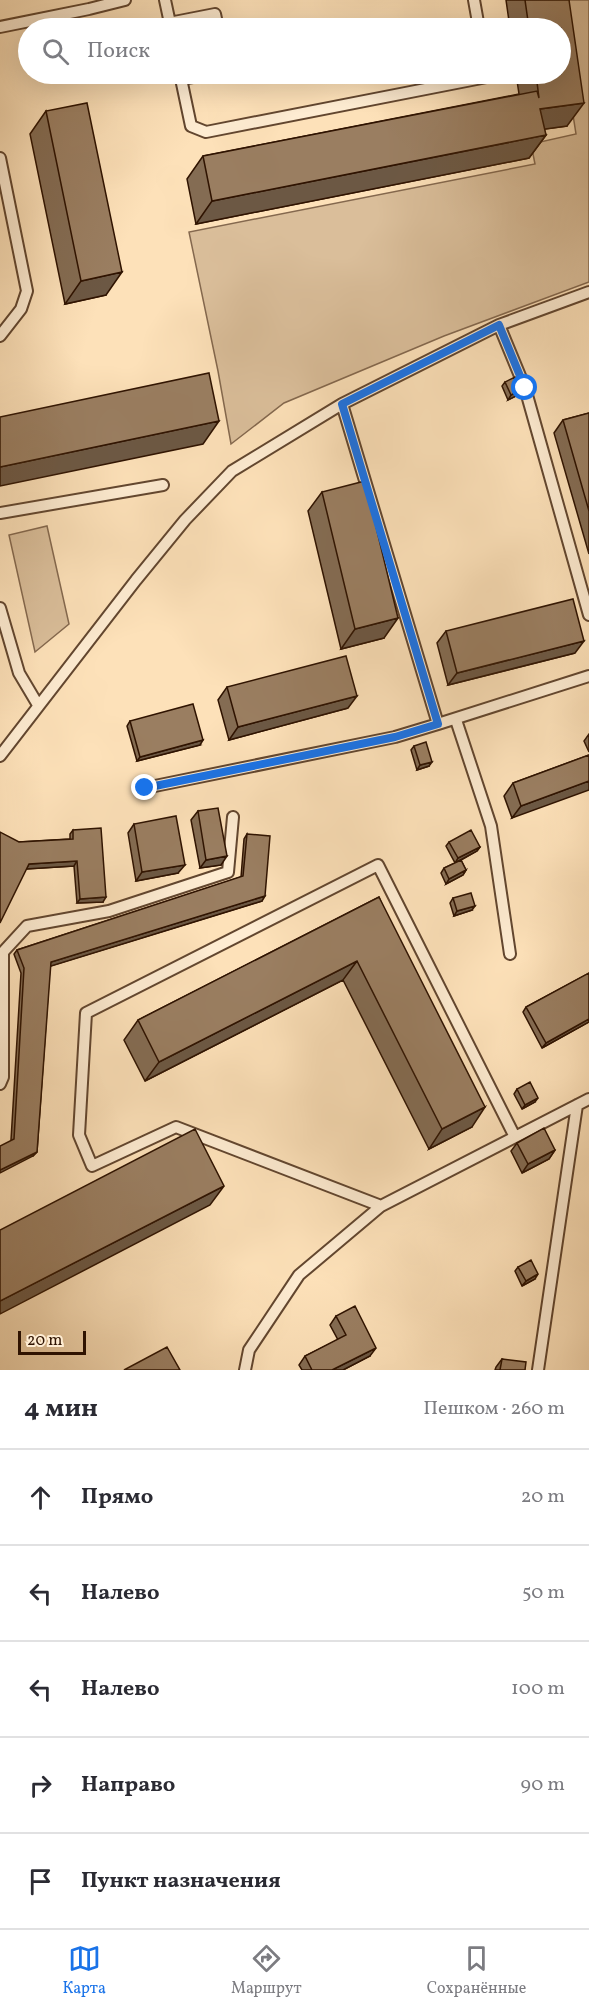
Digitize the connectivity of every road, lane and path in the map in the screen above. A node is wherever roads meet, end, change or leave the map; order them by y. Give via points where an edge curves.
1 (125, 0) edge
2 (165, 0) edge
3 (474, 0) edge
4 (44, 18) edge
5 (168, 18) edge
6 (200, 18) edge
7 (216, 18) edge
8 (477, 18) edge
9 (18, 23) edge
10 (0, 27) edge
11 (183, 84) edge
12 (451, 84) edge
13 (0, 158) edge
14 (589, 292) edge
15 (499, 325) junction
16 (0, 336) edge
17 (342, 404) junction
18 (163, 485) dead end
19 (0, 513) edge
20 (0, 608) edge
21 (589, 615) edge
22 (589, 676) edge
23 (38, 705) junction
24 (456, 720) junction
25 (438, 724) junction
26 (0, 756) edge
27 (145, 788) dead end
28 (233, 817) dead end
29 (510, 954) dead end
30 (0, 1084) edge
31 (589, 1099) edge
32 (577, 1105) junction
33 (515, 1137) junction
34 (381, 1206) junction
35 (245, 1370) edge
36 (538, 1370) edge

1 - 4 lane
2 - 5 lane
3 - 8 lane
6 - 7 lane via 215,14
9 - 10 lane
11 - 12 lane via 191,126 206,132
13 - 16 lane via 27,291 21,309
14 - 15 lane
15 - 17 lane
15 - 21 lane via 525,388
17 - 23 lane via 232,471 185,520
17 - 25 lane
18 - 19 lane
20 - 23 lane via 19,673
22 - 24 lane
23 - 26 lane
24 - 25 lane
24 - 29 lane via 491,826
25 - 27 lane via 395,737
28 - 30 lane via 228,872 109,911 27,926 3,952
31 - 32 lane
32 - 33 lane
32 - 36 lane
33 - 34 lane
33 - 34 lane via 378,865 86,1013 79,1136 92,1166 176,1127
34 - 35 lane via 299,1275 249,1350

